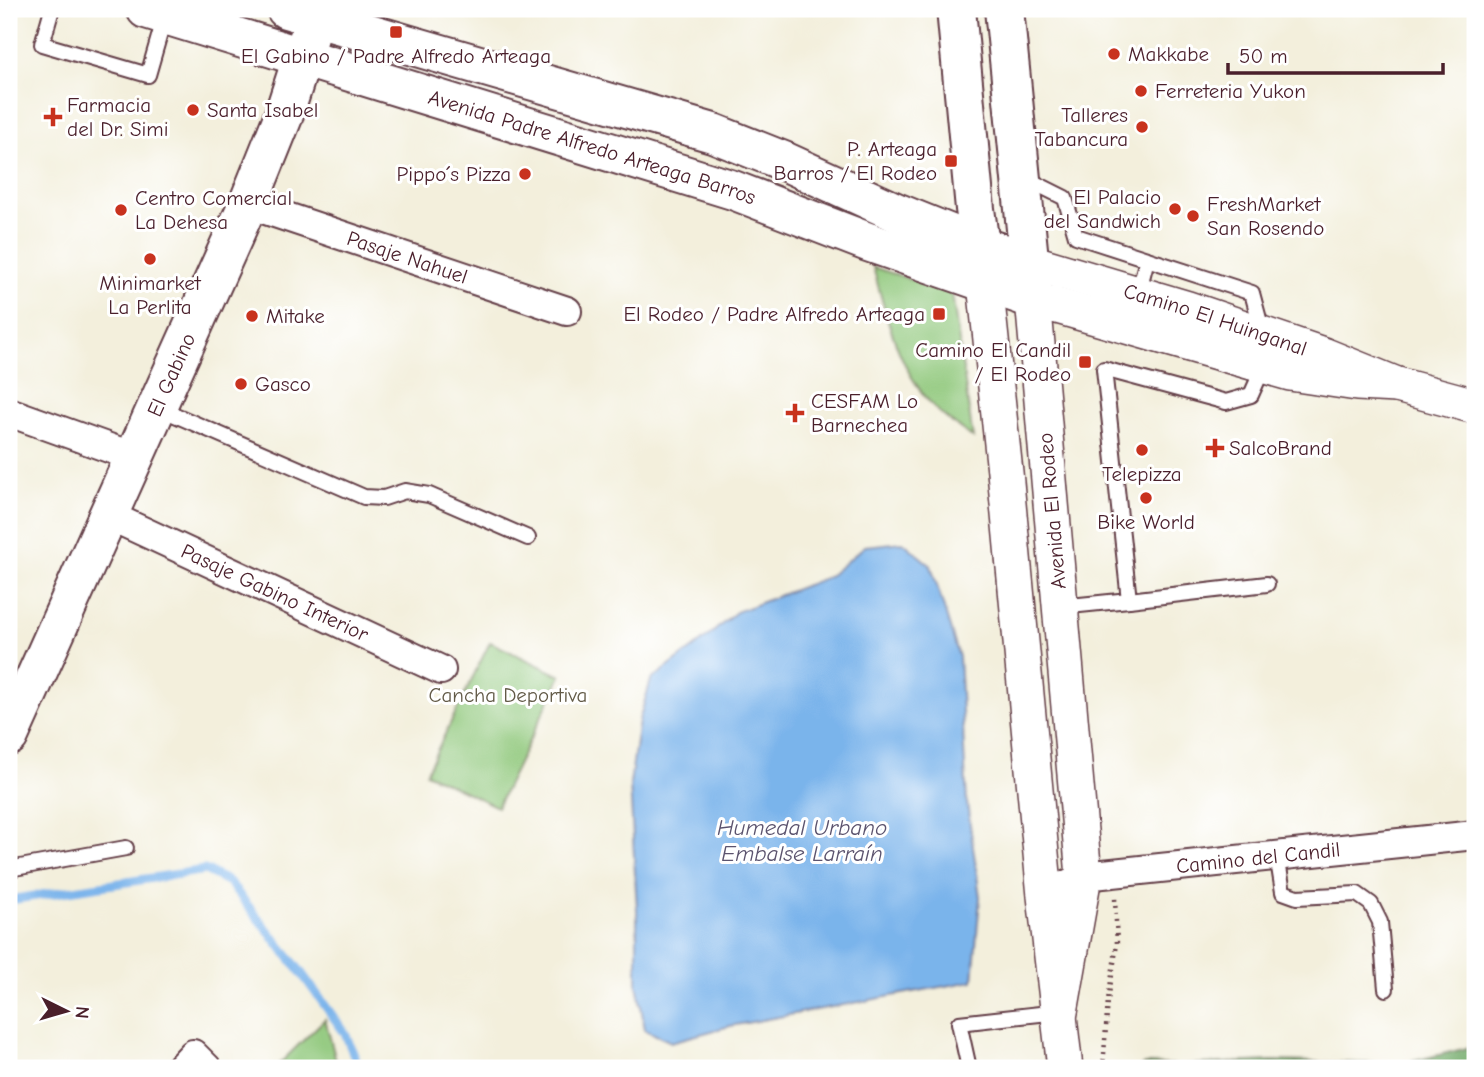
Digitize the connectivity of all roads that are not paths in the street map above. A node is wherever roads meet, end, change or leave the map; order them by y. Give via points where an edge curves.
1 (52, 9) edge
2 (956, 9) edge
3 (1004, 9) edge
4 (156, 12) edge
5 (306, 12) edge
6 (304, 56) junction
7 (1020, 175) junction
8 (248, 204) junction
9 (979, 246) junction
10 (1147, 259) junction
11 (1030, 262) junction
12 (985, 283) junction
13 (1138, 294) junction
14 (1033, 299) junction
15 (566, 311) dead end
16 (1263, 350) junction
17 (1475, 406) edge
18 (158, 407) junction
19 (9, 412) edge
20 (135, 457) junction
21 (108, 515) junction
22 (528, 538) dead end
23 (1267, 584) dead end
24 (1129, 600) junction
25 (1060, 607) junction
26 (441, 670) dead end
27 (9, 736) edge
28 (1475, 835) edge
29 (126, 848) dead end
30 (1277, 855) junction
31 (9, 869) edge
32 (1099, 874) junction
33 (1045, 896) junction
34 (1386, 989) dead end
35 (1060, 1012) junction
36 (969, 1068) edge
37 (1065, 1068) edge

1 - 4 lane via 42,44 148,75
2 - 9 main road, Avenida El Rodeo
3 - 7 main road, Avenida El Rodeo
4 - 6 main road, Avenida Padre Alfredo Arteaga Barros
5 - 6 main road, El Gabino
5 - 9 main road, Avenida Padre Alfredo Arteaga Barros via 713,134
6 - 8 main road, El Gabino
6 - 12 main road, Avenida Padre Alfredo Arteaga Barros via 733,190
7 - 10 lane via 1065,198 1076,236
7 - 11 main road, Avenida El Rodeo
8 - 15 street, Pasaje Nahuel
8 - 18 main road, El Gabino
9 - 11 main road, Avenida Padre Alfredo Arteaga Barros
9 - 12 main road, Avenida El Rodeo
10 - 13 lane
10 - 16 lane via 1252,293
11 - 13 street, Camino El Huinganal
11 - 14 main road, Avenida El Rodeo
12 - 14 main road, Avenida Padre Alfredo Arteaga Barros
12 - 33 street, Avenida El Rodeo
13 - 16 street, Camino El Huinganal
14 - 16 street, Camino El Huinganal
14 - 25 street, Avenida El Rodeo
16 - 17 street, Camino El Huinganal via 1317,378 1397,385
16 - 24 lane via 1251,395 1226,402 1104,369
18 - 20 main road, El Gabino
18 - 22 lane via 364,497 384,498 405,491 429,495
19 - 20 street
20 - 21 main road, El Gabino
21 - 26 street, Pasaje Gabino Interior
21 - 27 main road, El Gabino
23 - 24 lane
24 - 25 lane
25 - 32 street, Avenida El Rodeo
28 - 30 street, Camino del Candil
29 - 31 lane
30 - 32 street, Camino del Candil
30 - 34 lane via 1283,892 1297,897 1357,894 1371,904 1380,922
32 - 33 street, Camino del Candil
32 - 35 street, Avenida El Rodeo
33 - 35 street, Avenida El Rodeo
35 - 36 lane via 959,1023
35 - 37 street, Avenida El Rodeo

